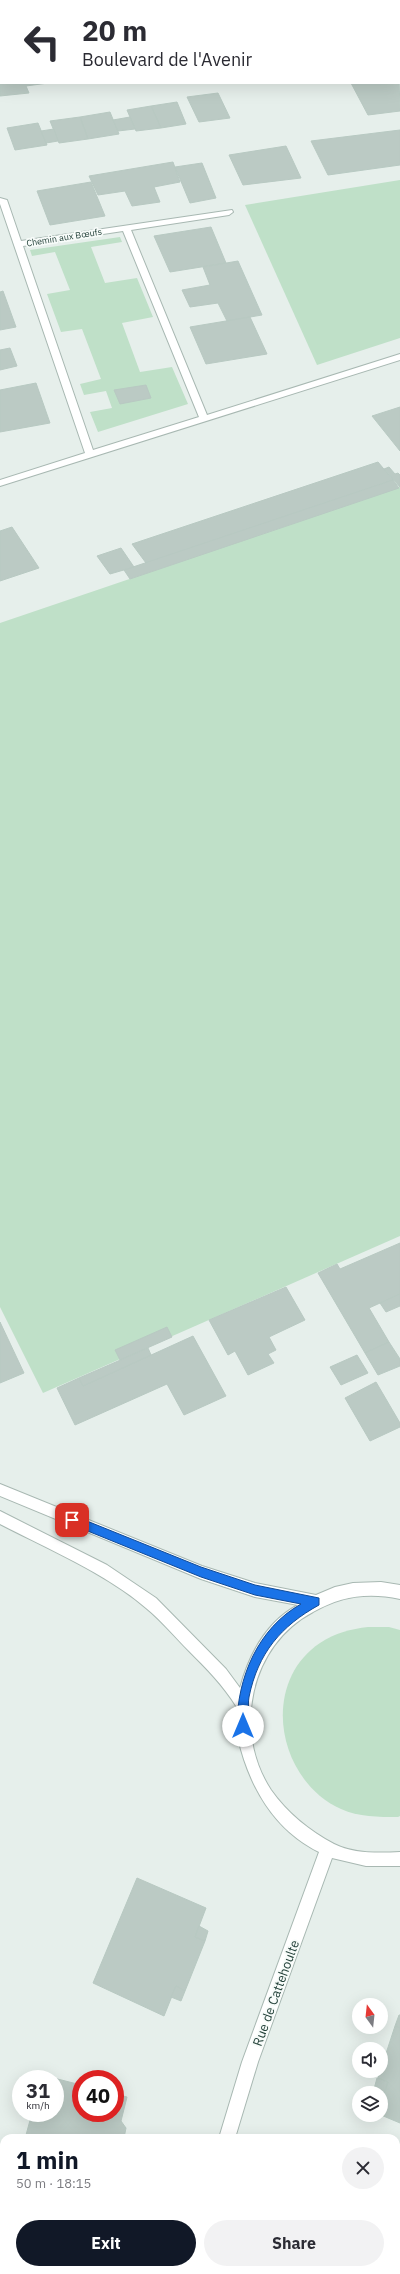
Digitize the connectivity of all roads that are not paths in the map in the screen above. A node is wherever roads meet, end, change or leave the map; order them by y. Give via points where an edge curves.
1 (3, 200) dead end
2 (229, 212) dead end
3 (126, 228) junction
4 (18, 244) junction
5 (400, 357) edge
6 (204, 418) junction
7 (90, 454) junction
8 (0, 483) edge
9 (0, 1490) edge
10 (0, 1517) edge
11 (400, 1592) edge
12 (315, 1601) junction
13 (243, 1704) junction
14 (328, 1848) junction
15 (400, 1859) edge
16 (228, 2134) edge

1 - 4 street
2 - 3 street, Chemin aux Bœufs
3 - 4 street, Chemin aux Bœufs
3 - 6 street
4 - 7 street, Chemin aux Bœufs
5 - 6 street
6 - 7 street
7 - 8 street
9 - 12 street via 201,1572 255,1590
10 - 13 street via 102,1570 151,1603 221,1674
11 - 12 street via 364,1588
12 - 13 street via 280,1625 264,1645 253,1666
13 - 14 street via 245,1749 262,1790 278,1812 298,1831
14 - 15 street via 345,1855 377,1860
14 - 16 street, Rue de Cattehoulte via 250,2062

